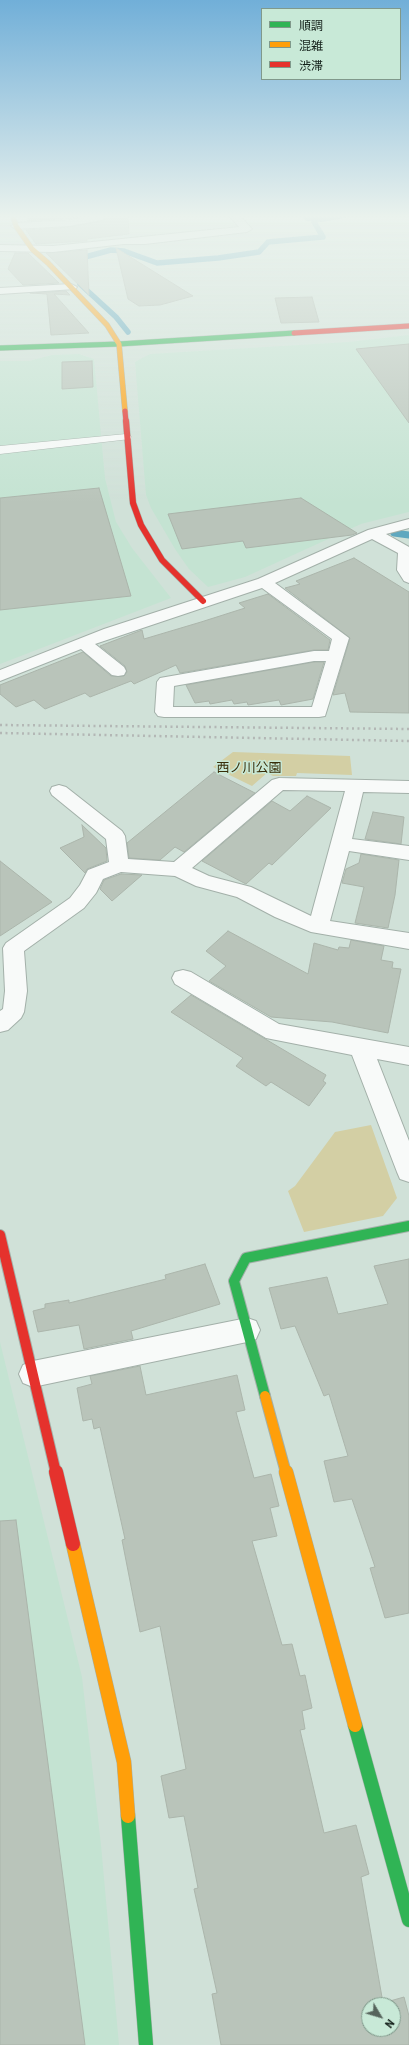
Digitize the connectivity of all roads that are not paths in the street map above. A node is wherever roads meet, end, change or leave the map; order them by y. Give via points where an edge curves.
1 (95, 312) edge
2 (409, 326) edge
3 (118, 344) junction
4 (0, 348) edge
5 (126, 437) junction
6 (0, 450) edge
7 (409, 523) edge
8 (373, 533) junction
9 (407, 552) edge
10 (409, 578) edge
11 (264, 582) junction
12 (203, 601) junction
13 (84, 643) junction
14 (336, 656) junction
15 (118, 671) dead end
16 (0, 676) edge
17 (355, 787) junction
18 (409, 788) edge
19 (59, 791) dead end
20 (342, 844) junction
21 (409, 853) edge
22 (119, 864) junction
23 (178, 869) junction
24 (318, 927) junction
25 (409, 941) edge
26 (183, 978) dead end
27 (0, 1024) edge
28 (361, 1048) junction
29 (409, 1056) edge
30 (409, 1172) edge
31 (409, 1226) edge
32 (0, 1235) edge
33 (247, 1330) junction
34 (33, 1374) junction
35 (409, 1920) edge
36 (146, 2045) edge

1 - 3 main road via 107,325
2 - 3 main road
3 - 4 main road
3 - 5 main road
5 - 6 lane
5 - 12 main road via 133,503 141,525 162,560
7 - 8 street
8 - 9 street
8 - 11 street
9 - 10 street via 405,570
11 - 12 street
11 - 14 street via 342,638
12 - 13 street
13 - 15 street
13 - 16 street
14 - 14 street via 319,712 164,712 166,682 314,656
17 - 18 street
17 - 20 street
17 - 23 street via 279,784
19 - 22 street via 115,836
20 - 21 street
20 - 24 street
22 - 23 street
22 - 27 street via 95,875 77,903 13,948 16,991 13,1012
23 - 24 street via 203,881 244,892
24 - 25 street
26 - 28 street via 274,1032
28 - 29 street
28 - 30 street
31 - 33 main road via 246,1258 234,1281
32 - 34 main road
33 - 34 street
33 - 35 main road
34 - 36 main road via 124,1762

